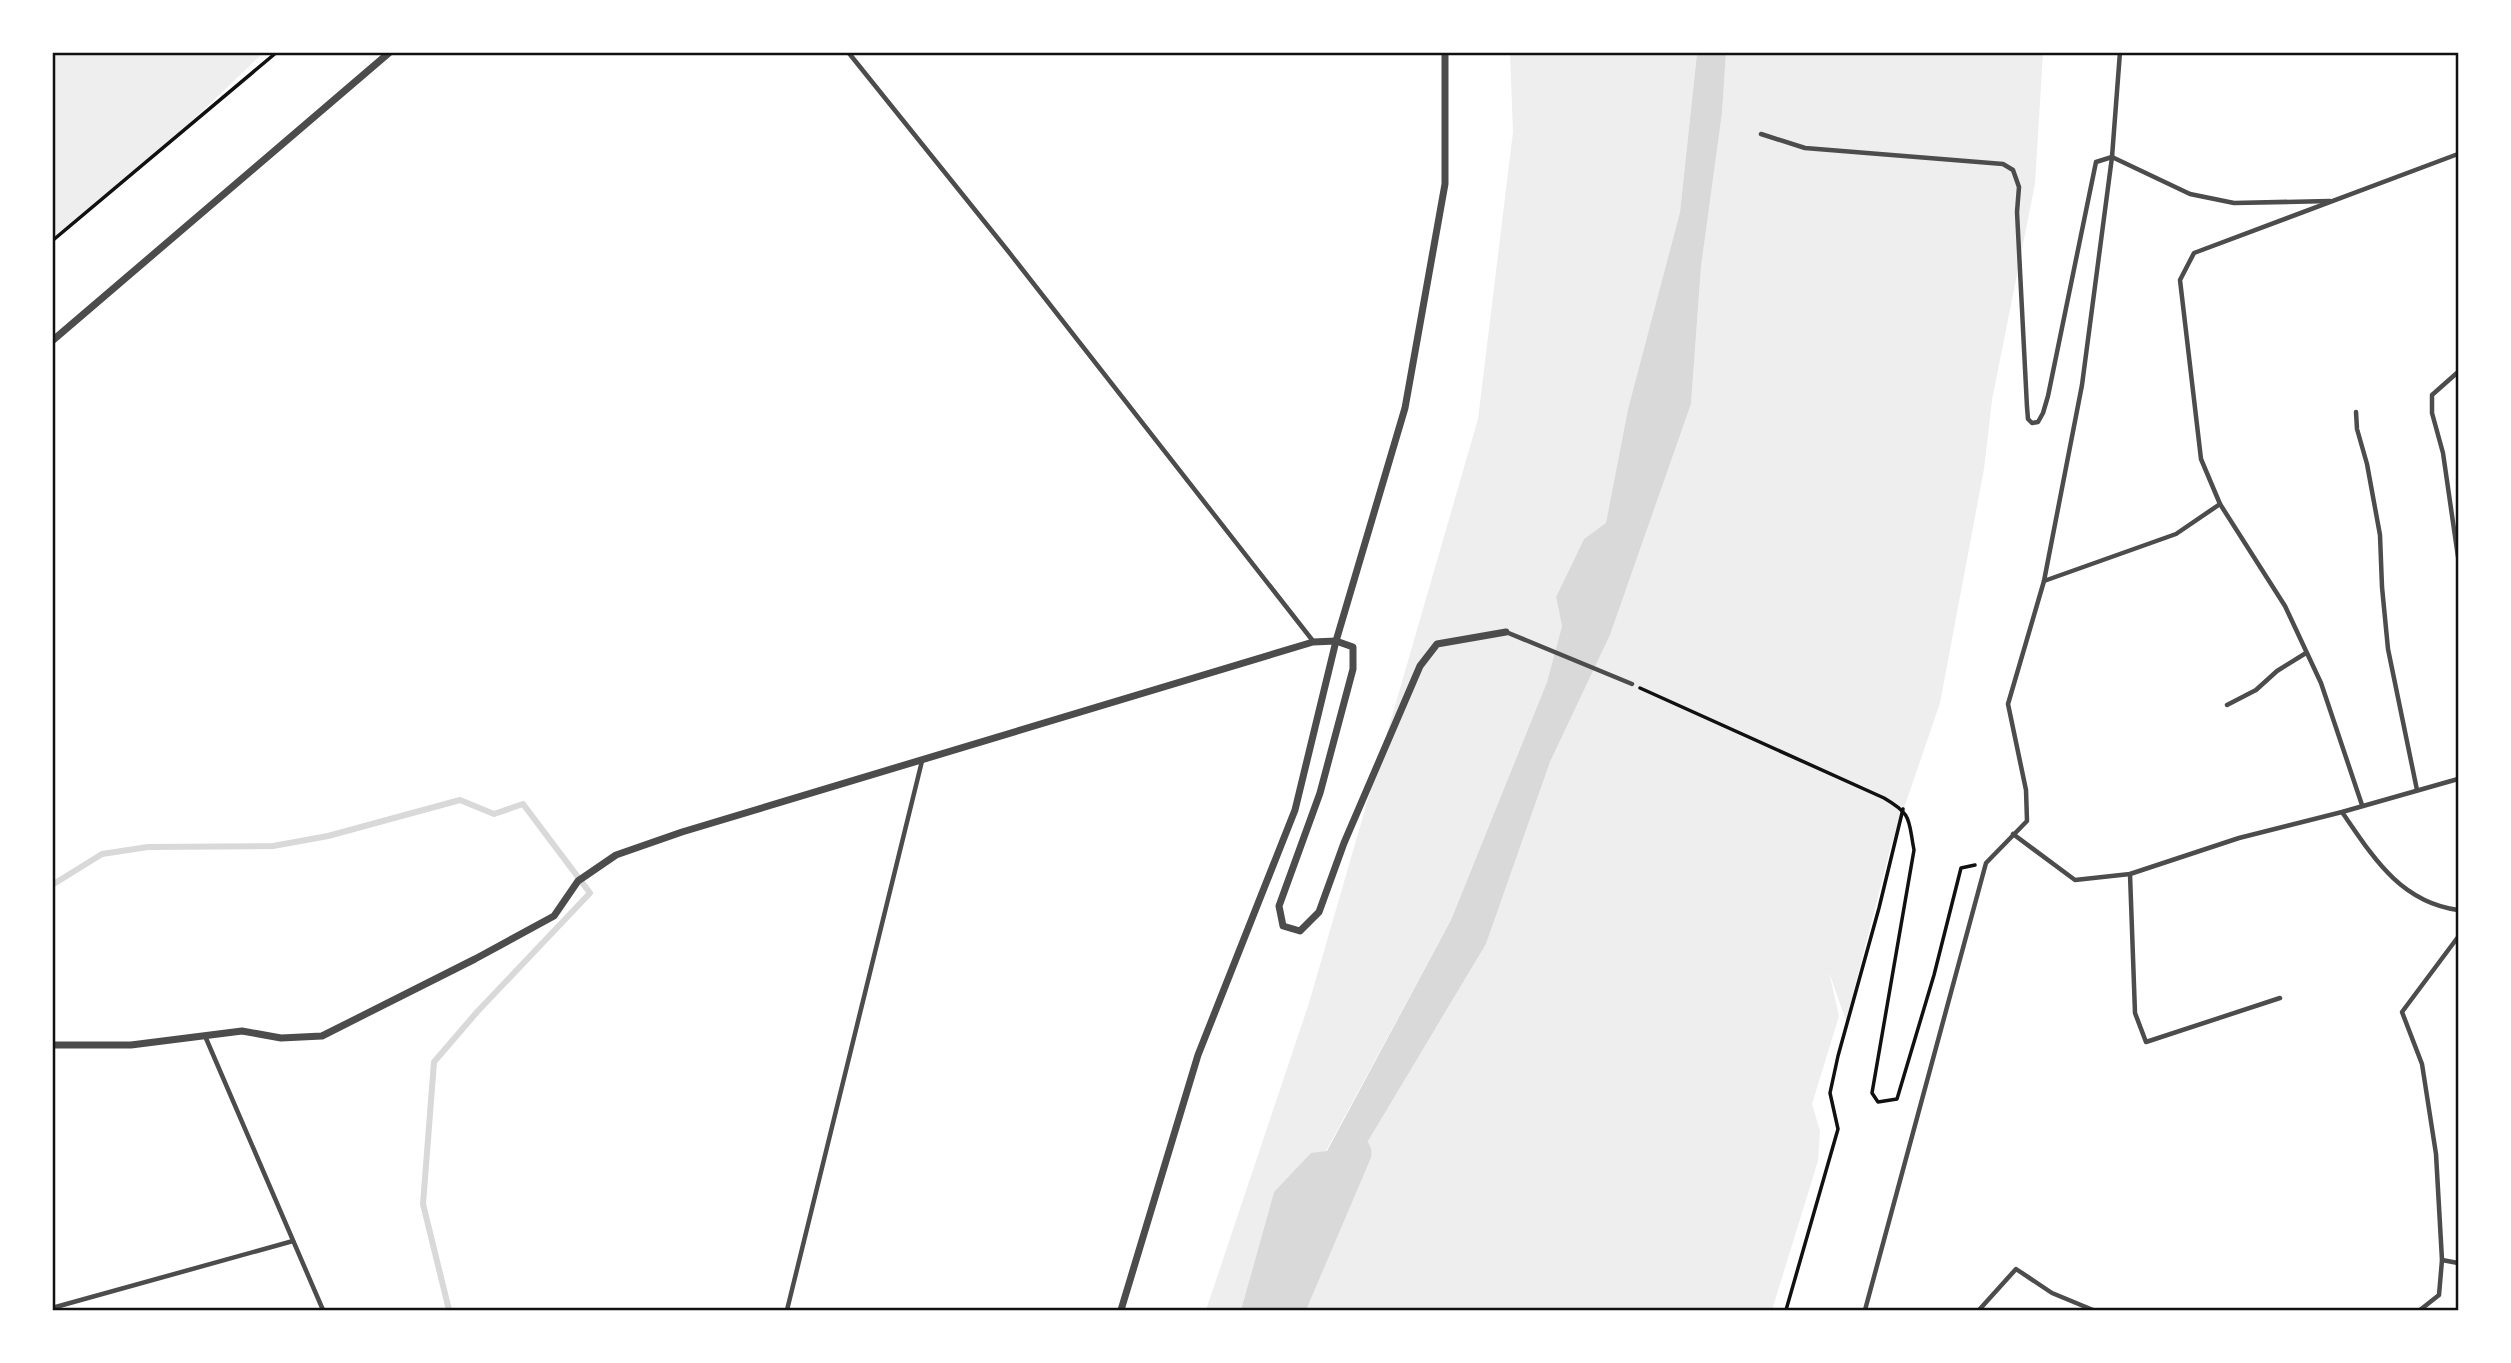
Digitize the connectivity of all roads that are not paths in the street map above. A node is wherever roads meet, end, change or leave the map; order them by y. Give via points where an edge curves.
1 (390, 52) edge
2 (848, 52) edge
3 (1445, 52) edge
4 (2120, 52) edge
5 (1761, 134) dead end
6 (2459, 154) edge
7 (2112, 157) junction
8 (2330, 201) junction
9 (52, 341) edge
10 (2459, 372) edge
11 (2356, 412) dead end
12 (2220, 504) junction
13 (2459, 557) edge
14 (2044, 581) junction
15 (1506, 632) joint
16 (1336, 641) junction
17 (1313, 642) junction
18 (2306, 653) junction
19 (1632, 684) road end
20 (2227, 705) dead end
21 (922, 760) junction
22 (2459, 779) edge
23 (2417, 790) junction
24 (2362, 805) junction
25 (2342, 812) junction
26 (2014, 834) junction
27 (2130, 874) junction
28 (2459, 910) edge
29 (2459, 937) edge
30 (2280, 998) dead end
31 (205, 1036) junction
32 (52, 1045) edge
33 (293, 1241) junction
34 (2442, 1260) junction
35 (2459, 1264) edge
36 (52, 1308) edge
37 (323, 1311) edge
38 (787, 1311) edge
39 (1121, 1311) edge
40 (1865, 1311) edge
41 (1979, 1311) edge
42 (2093, 1311) edge
43 (2420, 1311) edge

1 - 9 street
2 - 17 lane
3 - 16 street via 1445,184 1405,408
4 - 7 lane
5 - 7 lane via 1805,148 2003,164 2013,170 2019,187 2026,407 2032,423 2038,422 2049,396 2096,162
6 - 8 lane
7 - 8 lane via 2190,194 2234,203
7 - 14 lane via 2082,385
8 - 12 lane via 2194,253 2180,280 2201,459
10 - 13 lane via 2432,395 2431,413 2443,453
11 - 23 lane via 2380,535 2388,649
12 - 14 lane via 2176,534
12 - 18 lane via 2285,606
14 - 26 lane via 2008,704 2027,821
15 - 16 street via 1437,644 1420,666 1319,912 1300,931 1283,926 1279,906 1320,793 1353,669 1353,648
15 - 19 lane
16 - 17 street
16 - 39 street via 1295,810 1198,1055
17 - 21 street
18 - 20 lane
18 - 24 lane via 2321,683
21 - 31 street via 616,855 578,881 554,916 322,1036 281,1038 242,1031
21 - 38 lane
22 - 23 lane
23 - 24 lane
24 - 25 lane
25 - 27 lane via 2239,838
25 - 28 lane via 2373,856 2408,891 2428,903
26 - 27 lane via 2076,880
26 - 40 lane via 1986,863
27 - 30 lane via 2135,1013 2146,1042
29 - 34 lane via 2402,1012 2422,1064 2436,1154
31 - 32 street via 131,1045
31 - 33 lane
33 - 36 lane
33 - 37 lane
34 - 35 lane
34 - 43 lane via 2438,1295
41 - 42 lane via 2016,1269 2052,1293

